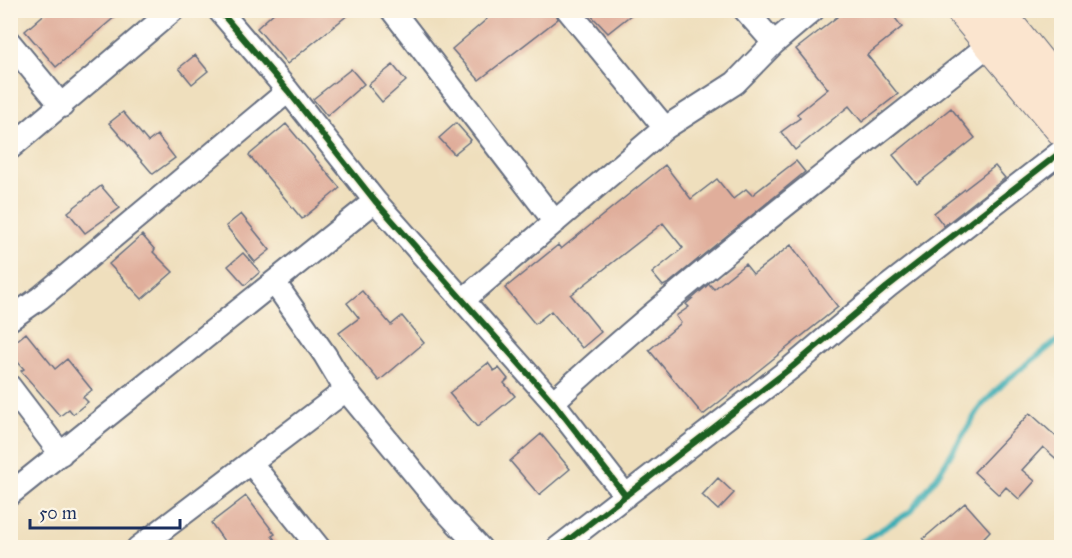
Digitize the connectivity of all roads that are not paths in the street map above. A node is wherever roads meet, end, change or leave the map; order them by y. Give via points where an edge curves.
1 (173, 10) edge
2 (219, 10) edge
3 (392, 10) edge
4 (568, 10) edge
5 (745, 10) edge
6 (813, 10) edge
7 (962, 10) edge
8 (997, 10) edge
9 (10, 43) edge
10 (774, 43) junction
11 (990, 44) junction
12 (288, 91) junction
13 (1062, 91) edge
14 (62, 106) junction
15 (666, 128) junction
16 (1062, 130) edge
17 (10, 148) edge
18 (1062, 151) edge
19 (375, 201) junction
20 (555, 222) junction
21 (274, 282) junction
22 (463, 300) junction
23 (10, 319) edge
24 (10, 387) edge
25 (346, 390) junction
26 (553, 402) junction
27 (61, 454) junction
28 (250, 463) junction
29 (10, 494) edge
30 (626, 496) junction
31 (138, 548) edge
32 (319, 548) edge
33 (480, 548) edge
34 (558, 548) edge

1 - 14 street
2 - 12 street
3 - 20 street
4 - 15 street
5 - 10 street
6 - 10 street
7 - 11 main road
8 - 13 main road
9 - 14 street
10 - 15 street via 735,83
11 - 16 main road
11 - 26 street via 766,218
12 - 19 street
12 - 23 street
14 - 17 street
15 - 20 street
18 - 30 street
19 - 21 street
19 - 22 street
20 - 22 street
21 - 25 street
21 - 27 street
22 - 26 street
24 - 27 street
25 - 28 street
25 - 33 street
26 - 30 street
27 - 29 street
28 - 31 street
28 - 32 street
30 - 34 street

